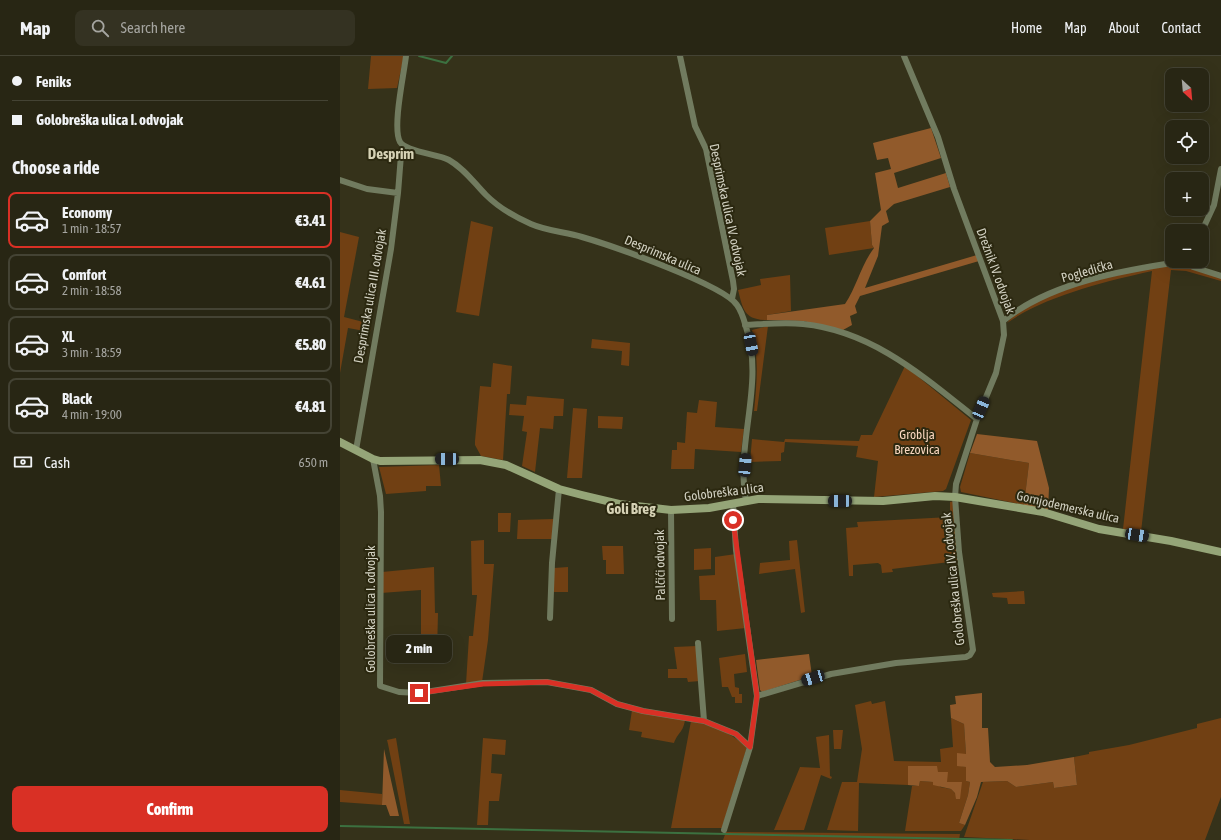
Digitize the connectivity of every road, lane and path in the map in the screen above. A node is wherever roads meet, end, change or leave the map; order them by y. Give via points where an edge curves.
1 (406, 56) edge
2 (680, 56) edge
3 (904, 56) edge
4 (404, 146) junction
5 (1221, 169) edge
6 (340, 180) edge
7 (398, 193) junction
8 (1205, 224) edge
9 (1165, 264) edge
10 (1196, 268) edge
11 (1221, 276) edge
12 (732, 299) junction
13 (1003, 321) junction
14 (745, 325) junction
15 (976, 419) junction
16 (340, 442) edge
17 (356, 450) junction
18 (373, 459) junction
19 (559, 489) junction
20 (955, 497) junction
21 (746, 500) junction
22 (733, 503) junction
23 (671, 510) junction
24 (1221, 552) edge
25 (550, 618) dead end
26 (672, 619) dead end
27 (698, 643) dead end
28 (757, 696) junction
29 (704, 721) junction
30 (750, 747) junction
31 (724, 830) dead end

1 - 4 street via 397,126 399,140
2 - 12 street, Desprimska ulica IV. odvojak via 695,126 706,149 715,188 733,281
3 - 13 street, Drežnik IV. odvojak via 938,137 954,189
4 - 7 street, Desprimska ulica III. odvojak via 400,160
4 - 12 street, Desprimska ulica via 442,157 455,164 495,202 530,224 616,247 708,286
5 - 8 street via 1214,205
6 - 7 street via 367,189
7 - 17 street, Desprimska ulica III. odvojak
9 - 13 street, Pogledička via 1125,271 1067,287 1034,301
10 - 11 street
12 - 14 street via 739,307
13 - 15 street, Drežnik IV. odvojak via 1001,355
14 - 15 street via 814,325 873,344 908,365
14 - 21 street via 752,352 753,374 743,479
15 - 20 street, Drežnik IV. odvojak via 956,484
16 - 17 street, Golobreška ulica
17 - 18 street, Golobreška ulica
18 - 19 street, Golobreška ulica via 480,460 506,465
18 - 29 street, Golobreška ulica I. odvojak via 381,512 380,686 398,692 419,693 483,684 547,682 591,690 617,704 637,710
19 - 23 street, Golobreška ulica via 619,504
19 - 25 street
20 - 21 street, Golobreška ulica via 936,496 883,501
20 - 24 street, Gornjodemerska ulica via 1043,512 1099,529
20 - 28 street, Golobreška ulica IV. odvojak via 960,566 973,645 970,655 966,658 896,663 831,674
21 - 22 street, Golobreška ulica
22 - 23 street, Golobreška ulica
22 - 28 street via 736,550
23 - 26 street, Palčići odvojak
27 - 29 street
28 - 30 street
29 - 30 street, Golobreška ulica I. odvojak via 736,734
30 - 31 street

